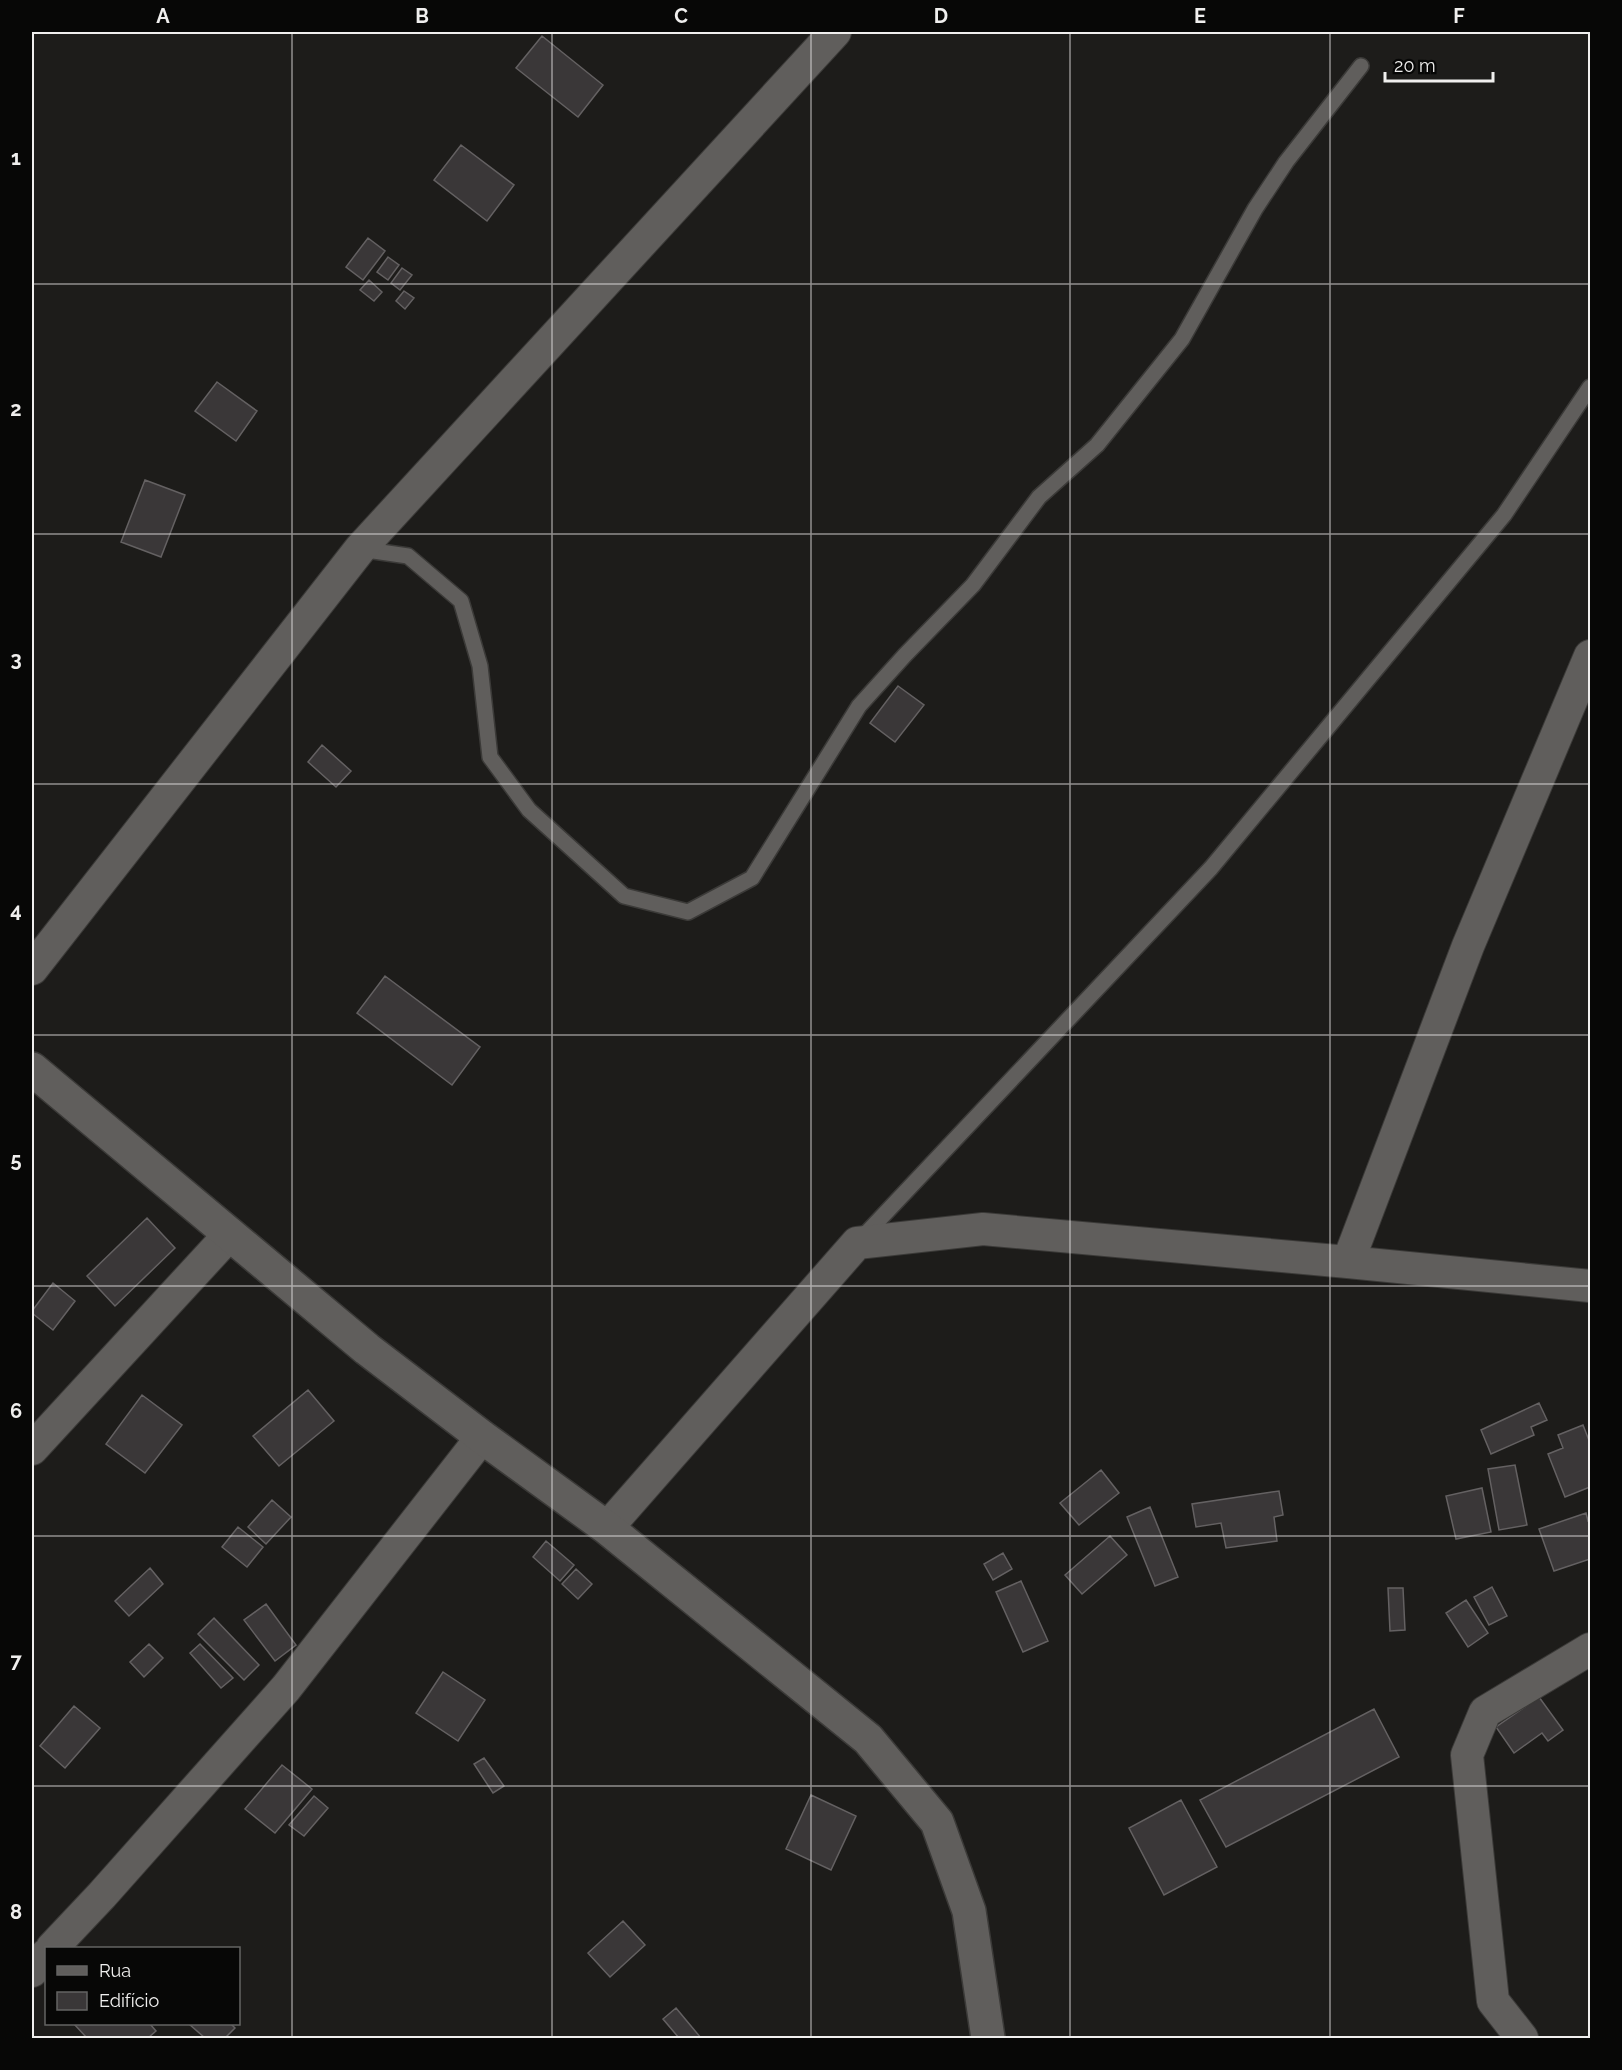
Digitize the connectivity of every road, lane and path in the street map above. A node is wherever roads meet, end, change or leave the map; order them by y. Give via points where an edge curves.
1 (835, 32) edge
2 (1361, 66) dead end
3 (1590, 387) edge
4 (360, 549) junction
5 (1590, 656) edge
6 (32, 969) edge
7 (32, 1069) edge
8 (230, 1234) junction
9 (857, 1243) junction
10 (1348, 1262) junction
11 (1590, 1286) edge
12 (482, 1437) junction
13 (32, 1449) edge
14 (607, 1528) junction
15 (1590, 1649) edge
16 (53, 1947) edge
17 (45, 1955) edge
18 (32, 1971) edge
19 (988, 2038) edge
20 (1522, 2038) edge

1 - 4 street
2 - 4 lane via 1286,162 1255,209 1182,339 1097,445 1040,497 973,585 859,706 752,878 688,912 624,896 529,810 490,757 480,666 461,601 408,556
3 - 9 lane via 1504,515 1211,868
4 - 6 street
5 - 10 street via 1468,946
7 - 8 street
8 - 12 street
8 - 13 street
9 - 10 street via 983,1229
9 - 14 street
10 - 11 street
12 - 14 street
12 - 16 street via 286,1688
14 - 19 street via 868,1739 937,1822 969,1911
15 - 20 street via 1485,1712 1467,1755 1493,2001
17 - 18 street

